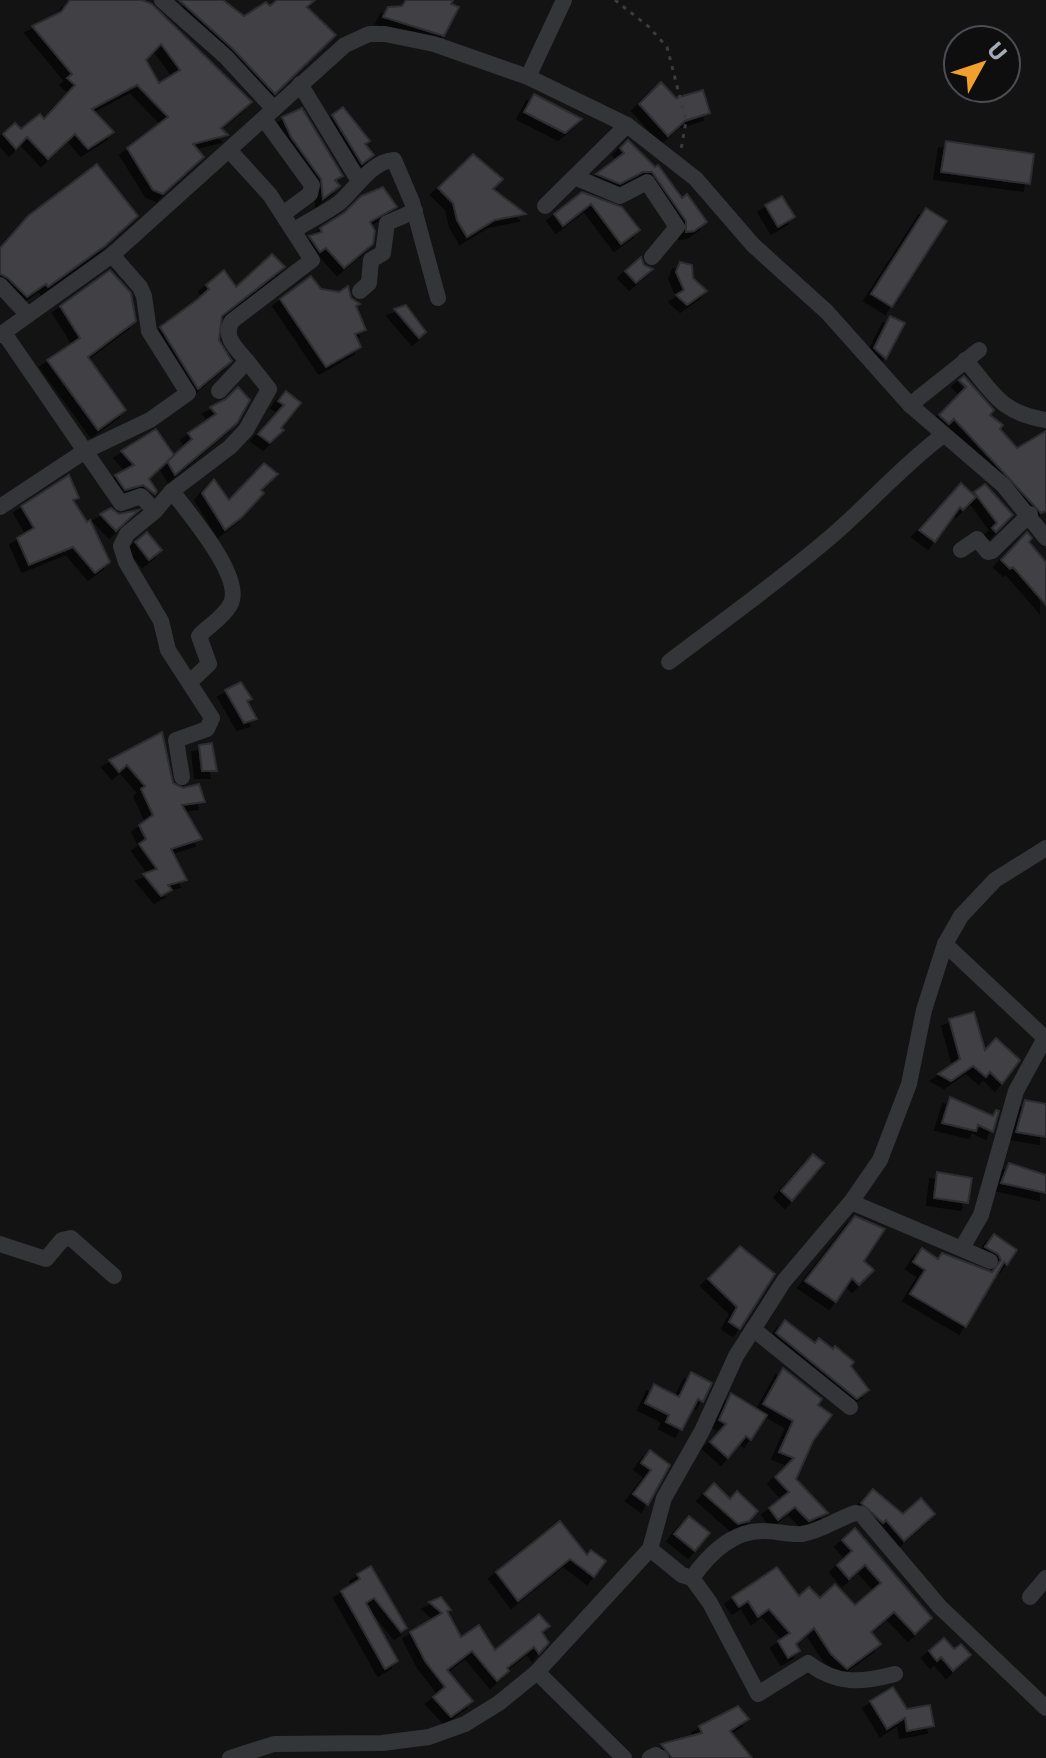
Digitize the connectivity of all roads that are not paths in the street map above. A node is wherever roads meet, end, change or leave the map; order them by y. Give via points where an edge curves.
1 (162, 0) edge
2 (564, 0) edge
3 (528, 77) junction
4 (300, 84) junction
5 (269, 114) junction
6 (627, 125) junction
7 (230, 151) junction
8 (577, 178) junction
9 (359, 181) junction
10 (545, 206) dead end
11 (415, 211) junction
12 (283, 214) junction
13 (294, 230) junction
14 (112, 255) junction
15 (652, 257) dead end
16 (0, 285) edge
17 (360, 291) dead end
18 (438, 298) dead end
19 (28, 315) junction
20 (2, 334) edge
21 (979, 350) dead end
22 (965, 360) junction
23 (247, 361) junction
24 (219, 391) dead end
25 (910, 405) junction
26 (1046, 420) edge
27 (942, 436) junction
28 (85, 451) junction
29 (172, 491) junction
30 (0, 507) edge
31 (155, 511) junction
32 (1030, 514) junction
33 (1046, 538) edge
34 (961, 550) dead end
35 (669, 662) dead end
36 (191, 681) junction
37 (182, 777) dead end
38 (1046, 848) edge
39 (945, 944) junction
40 (1045, 1039) edge
41 (851, 1202) junction
42 (0, 1244) edge
43 (962, 1248) junction
44 (990, 1261) dead end
45 (114, 1276) dead end
46 (753, 1329) junction
47 (850, 1407) dead end
48 (650, 1549) junction
49 (692, 1578) junction
50 (1046, 1578) edge
51 (1030, 1597) dead end
52 (537, 1672) junction
53 (895, 1674) dead end
54 (1046, 1708) edge
55 (230, 1758) edge
56 (624, 1758) edge
57 (650, 1758) edge
58 (661, 1758) edge

1 - 5 street via 226,57
2 - 3 street
3 - 4 street via 424,41 369,34 345,45
3 - 6 street
4 - 5 street
4 - 9 street
5 - 7 street
5 - 12 street via 312,185 310,194
6 - 8 street
6 - 25 street via 678,162 753,245 827,312
7 - 12 street
7 - 14 street
8 - 10 street
8 - 15 street via 620,196 647,182 677,230
9 - 11 street via 394,160
9 - 13 street via 337,204
11 - 17 street via 387,223 383,253 371,260 369,283
11 - 18 street
12 - 13 street
13 - 23 street via 311,263 228,327 228,337
14 - 19 street
14 - 28 street via 140,287 149,331 188,393 150,420
16 - 19 street
19 - 20 street
20 - 28 street
21 - 22 street
22 - 25 street
22 - 26 street via 1002,406
23 - 24 street
23 - 29 street via 269,386 267,397 230,447
25 - 27 street
27 - 32 street
27 - 35 street via 838,531
28 - 30 street
28 - 31 street via 121,503 144,496
29 - 31 street
29 - 36 street via 226,568 234,590 230,607 199,636 209,664
31 - 36 street via 127,534 121,551 161,621 168,650
32 - 33 street
32 - 34 street via 992,551 977,539
36 - 37 street via 212,723 176,740
38 - 39 street via 995,880 961,916
39 - 40 street
39 - 41 street via 897,1119 880,1160
40 - 43 street via 1016,1091 981,1215
41 - 43 street
41 - 46 street via 784,1281
42 - 45 street via 46,1259 62,1240 71,1238
43 - 44 street
46 - 47 street
46 - 48 street via 664,1498
48 - 49 street
48 - 52 street
49 - 53 street via 758,1694 808,1663 818,1673 857,1683
49 - 54 street via 730,1539 746,1532 797,1535 861,1514 940,1607
50 - 51 street
52 - 55 street via 465,1724 429,1737 274,1744
52 - 56 street
57 - 58 street

